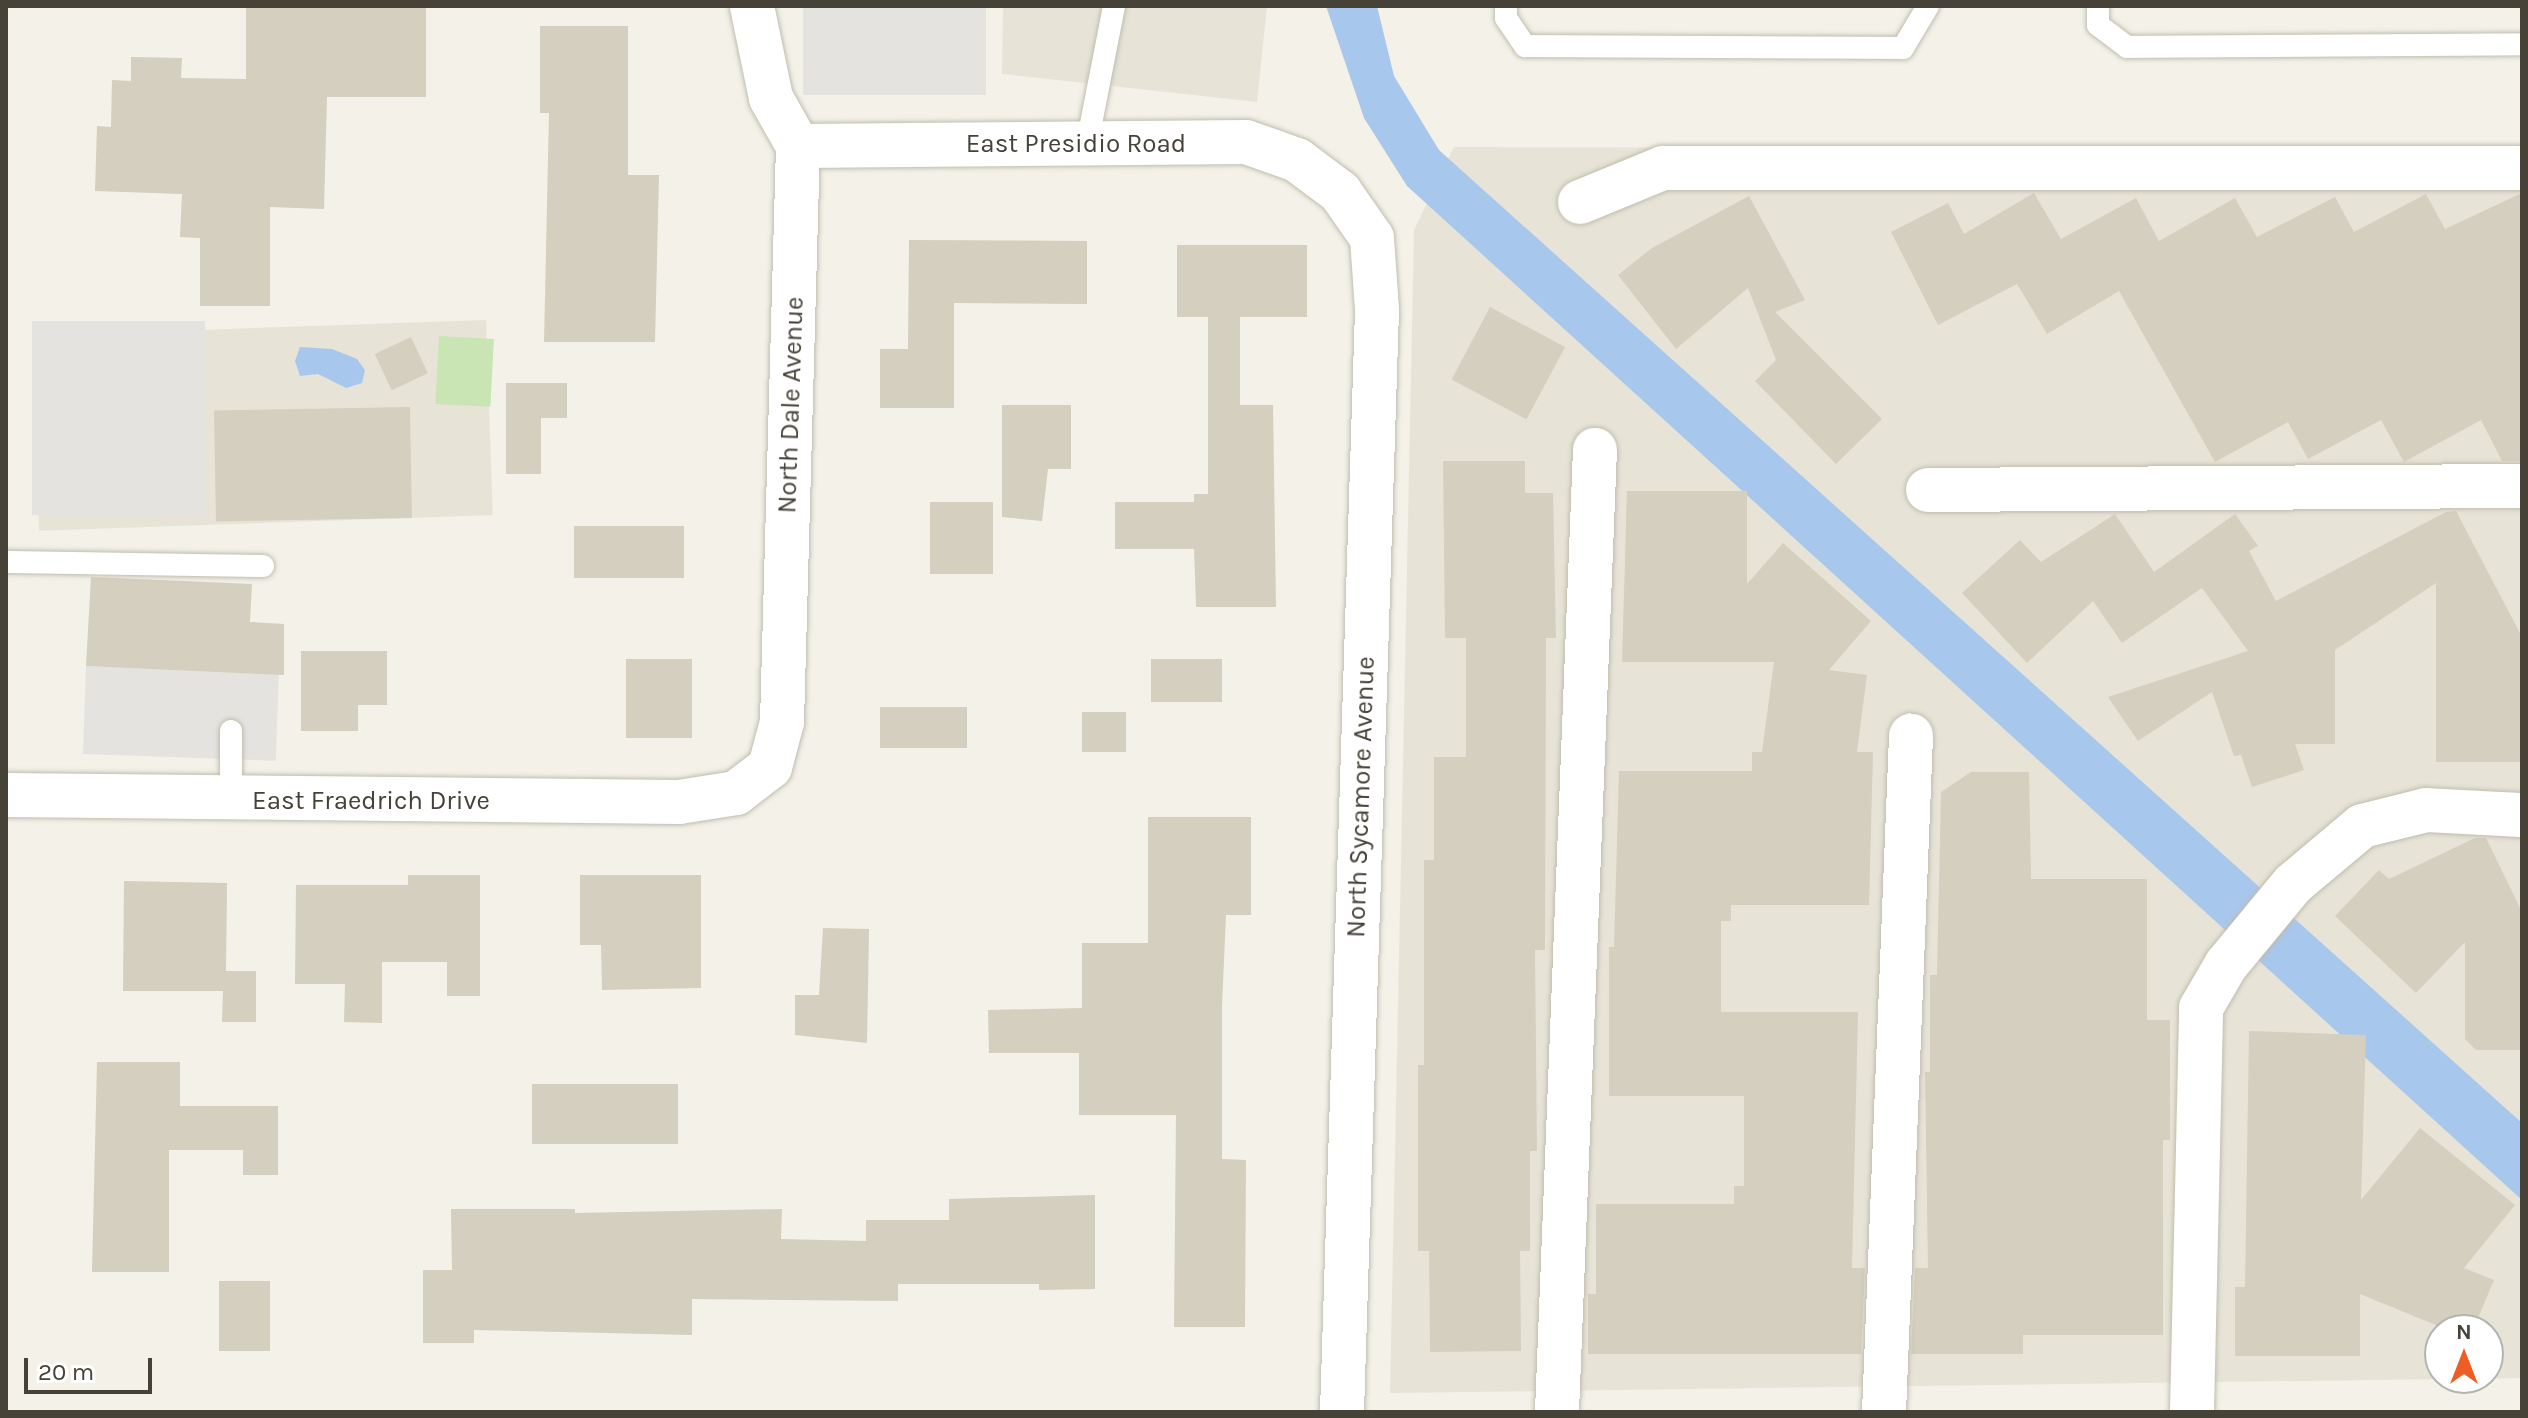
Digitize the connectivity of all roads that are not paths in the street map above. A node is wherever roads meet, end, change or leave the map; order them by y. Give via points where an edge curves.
1 (752, 6) edge
2 (1114, 6) edge
3 (1506, 6) edge
4 (1928, 6) edge
5 (2098, 6) edge
6 (2522, 44) edge
7 (1087, 144) junction
8 (798, 146) junction
9 (2522, 168) edge
10 (1340, 192) joint
11 (1580, 202) dead end
12 (1595, 450) dead end
13 (2522, 486) edge
14 (1928, 490) dead end
15 (6, 562) edge
16 (263, 566) dead end
17 (231, 731) dead end
18 (1911, 736) dead end
19 (736, 793) joint
20 (6, 795) edge
21 (231, 800) junction
22 (2522, 815) edge
23 (1342, 1412) edge
24 (1557, 1412) edge
25 (1884, 1412) edge
26 (2192, 1412) edge

1 - 8 street via 771,98
2 - 7 lane
3 - 4 lane via 1506,18 1525,46 1887,48 1903,48
5 - 6 lane via 2098,25 2127,47
7 - 8 street, East Presidio Road
7 - 10 street, East Presidio Road via 1246,142 1297,160
8 - 19 street, North Dale Avenue via 782,722 770,767
9 - 11 street via 1663,168
10 - 23 street, North Sycamore Avenue via 1372,238 1377,310
12 - 24 street
13 - 14 street
15 - 16 lane
17 - 21 lane
18 - 25 street
19 - 21 street, East Fraedrich Drive via 679,802
20 - 21 street, East Fraedrich Drive
22 - 26 street via 2426,810 2362,826 2293,884 2226,965 2201,1008

